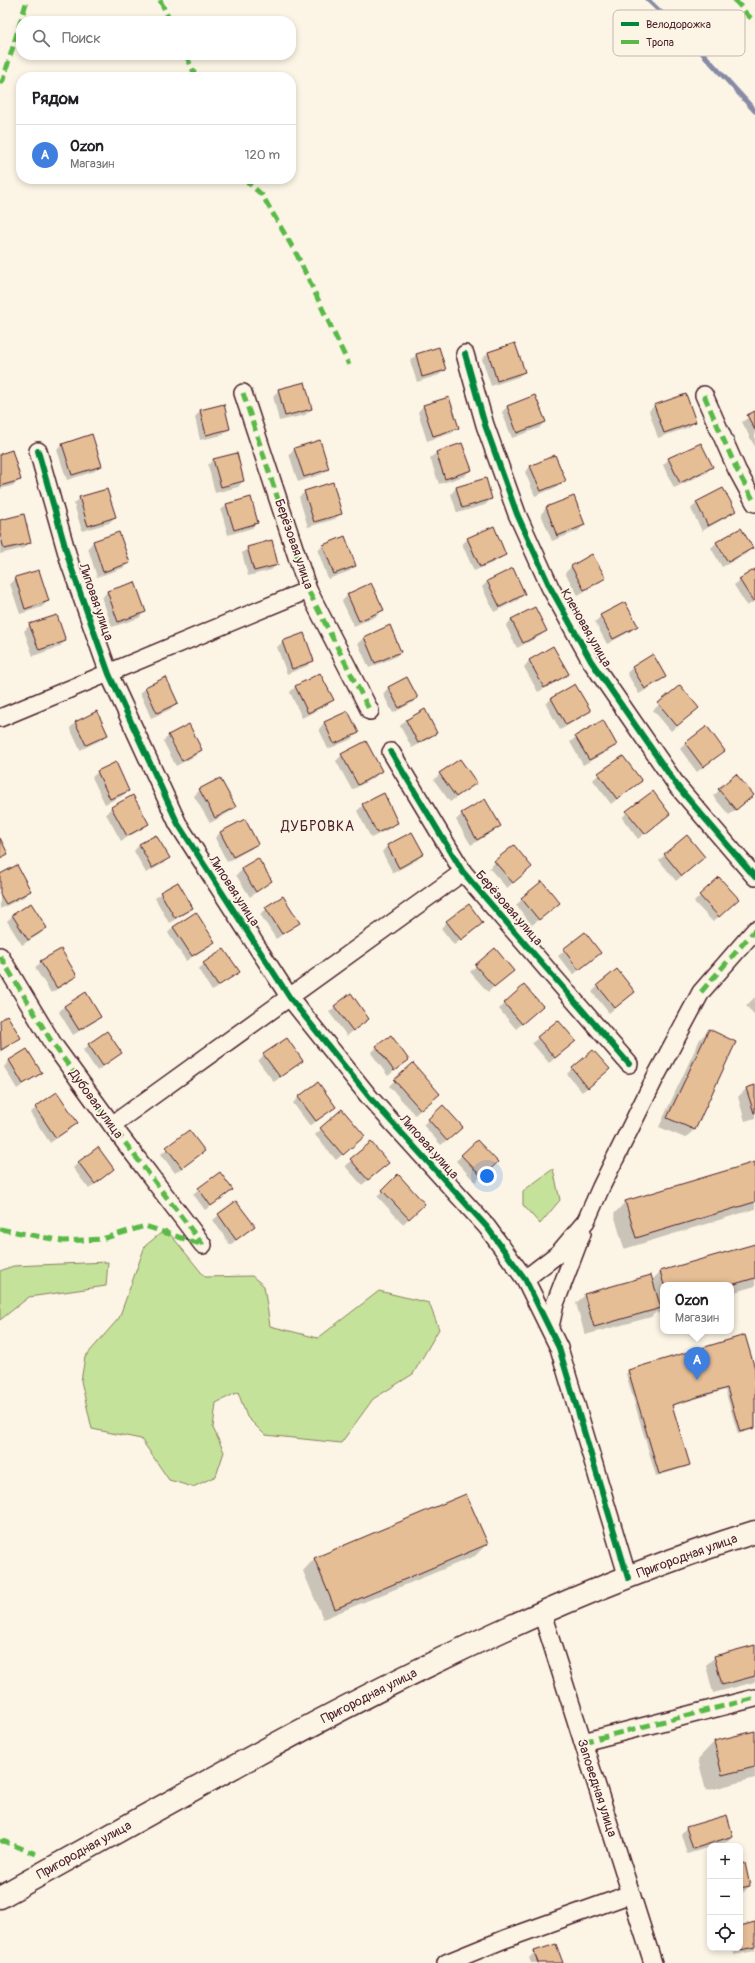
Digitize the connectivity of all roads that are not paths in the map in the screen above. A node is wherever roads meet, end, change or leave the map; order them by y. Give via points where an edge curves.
1 (465, 354) dead end
2 (243, 393) dead end
3 (704, 395) dead end
4 (38, 451) dead end
5 (755, 504) edge
6 (308, 590) junction
7 (109, 674) junction
8 (370, 711) dead end
9 (0, 718) edge
10 (391, 752) dead end
11 (463, 872) junction
12 (755, 877) edge
13 (755, 930) edge
14 (0, 956) edge
15 (290, 998) junction
16 (630, 1064) dead end
17 (112, 1126) junction
18 (586, 1221) junction
19 (203, 1245) dead end
20 (525, 1279) junction
21 (550, 1327) junction
22 (755, 1532) edge
23 (628, 1578) junction
24 (542, 1612) junction
25 (755, 1698) edge
26 (583, 1742) junction
27 (631, 1894) junction
28 (0, 1897) edge
29 (453, 1962) edge
30 (653, 1963) edge

1 - 12 street, Кленовая улица via 485,426 517,514 550,586 587,654 678,787
2 - 6 street, Берёзовая улица
3 - 5 street
4 - 7 street, Липовая улица via 70,564
6 - 7 street
6 - 8 street, Берёзовая улица
7 - 9 street
7 - 15 street, Липовая улица via 178,824
10 - 11 street, Берёзовая улица
11 - 15 street
11 - 16 street, Берёзовая улица
13 - 18 street via 701,992 655,1078
14 - 17 street, Дубовая улица via 53,1044
15 - 17 street
15 - 20 street, Липовая улица via 370,1098 487,1227
17 - 19 street, Дубовая улица
18 - 20 street via 559,1253
18 - 21 street via 555,1304
20 - 21 street, Липовая улица
21 - 23 street, Липовая улица via 559,1348
22 - 23 main road, Пригородная улица
23 - 24 main road, Пригородная улица
24 - 26 street, Заповедная улица
24 - 28 main road, Пригородная улица via 386,1686
25 - 26 street
26 - 27 street, Заповедная улица
27 - 29 street via 505,1939
27 - 30 street, Заповедная улица

